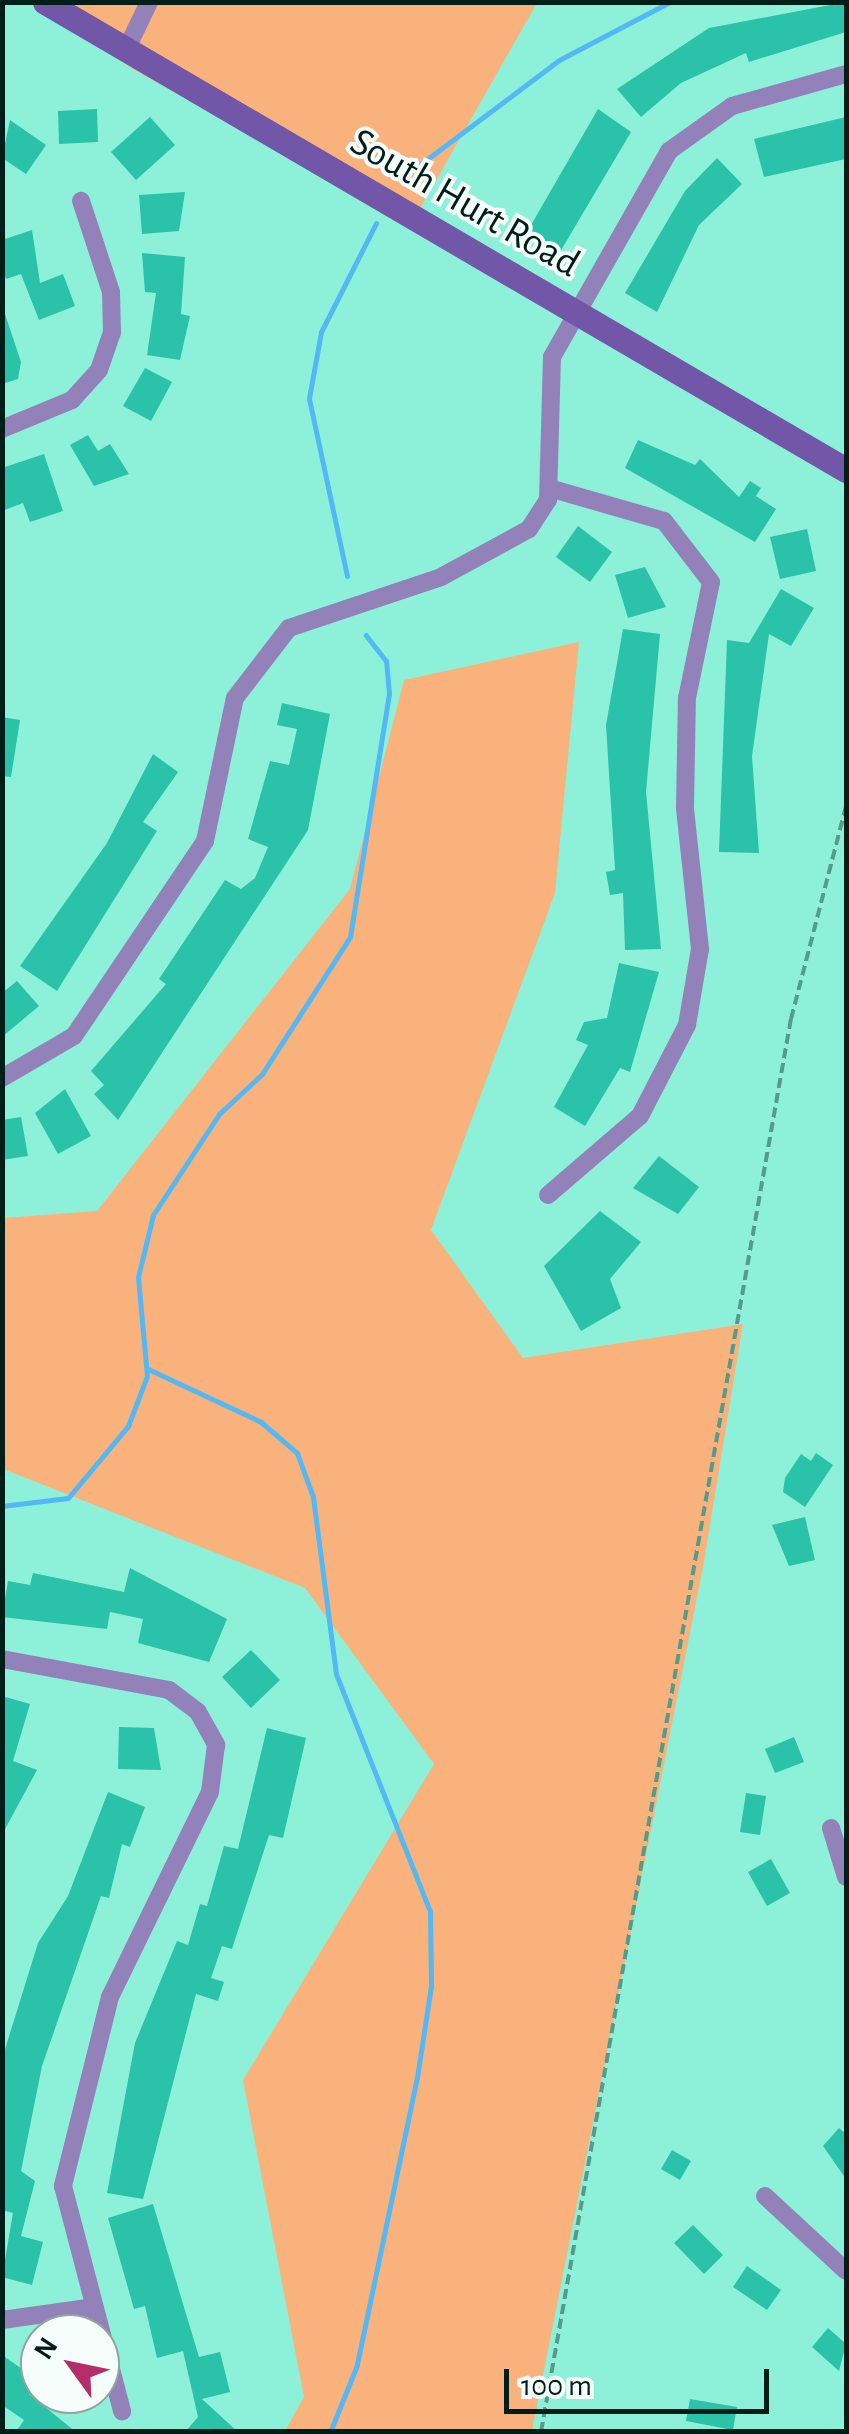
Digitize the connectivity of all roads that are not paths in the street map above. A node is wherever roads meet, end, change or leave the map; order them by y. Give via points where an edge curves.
1 (45, 2) edge
2 (149, 2) edge
3 (127, 48) junction
4 (846, 74) edge
5 (81, 200) dead end
6 (574, 310) junction
7 (2, 428) edge
8 (846, 470) edge
9 (549, 488) junction
10 (2, 1078) edge
11 (548, 1195) dead end
12 (2, 1659) edge
13 (831, 1828) dead end
14 (846, 1877) edge
15 (765, 2196) dead end
16 (846, 2271) edge
17 (92, 2307) junction
18 (2, 2320) edge
19 (122, 2411) dead end

1 - 3 street, South Hurt Road
2 - 3 street
3 - 6 street, South Hurt Road
4 - 6 street via 732,106 688,132
5 - 7 street via 111,292 112,333 99,370 72,400
6 - 8 street, South Hurt Road
6 - 9 street via 552,357
9 - 10 street via 529,529 494,555 289,628 235,698 205,841 74,1036
9 - 11 street via 664,521 711,582 686,698 685,808 700,949 688,1025 640,1116
12 - 17 street via 169,1690 198,1712 216,1745 210,1792 110,1997 69,2154 63,2186
13 - 14 street
15 - 16 street
17 - 18 street
17 - 19 street

